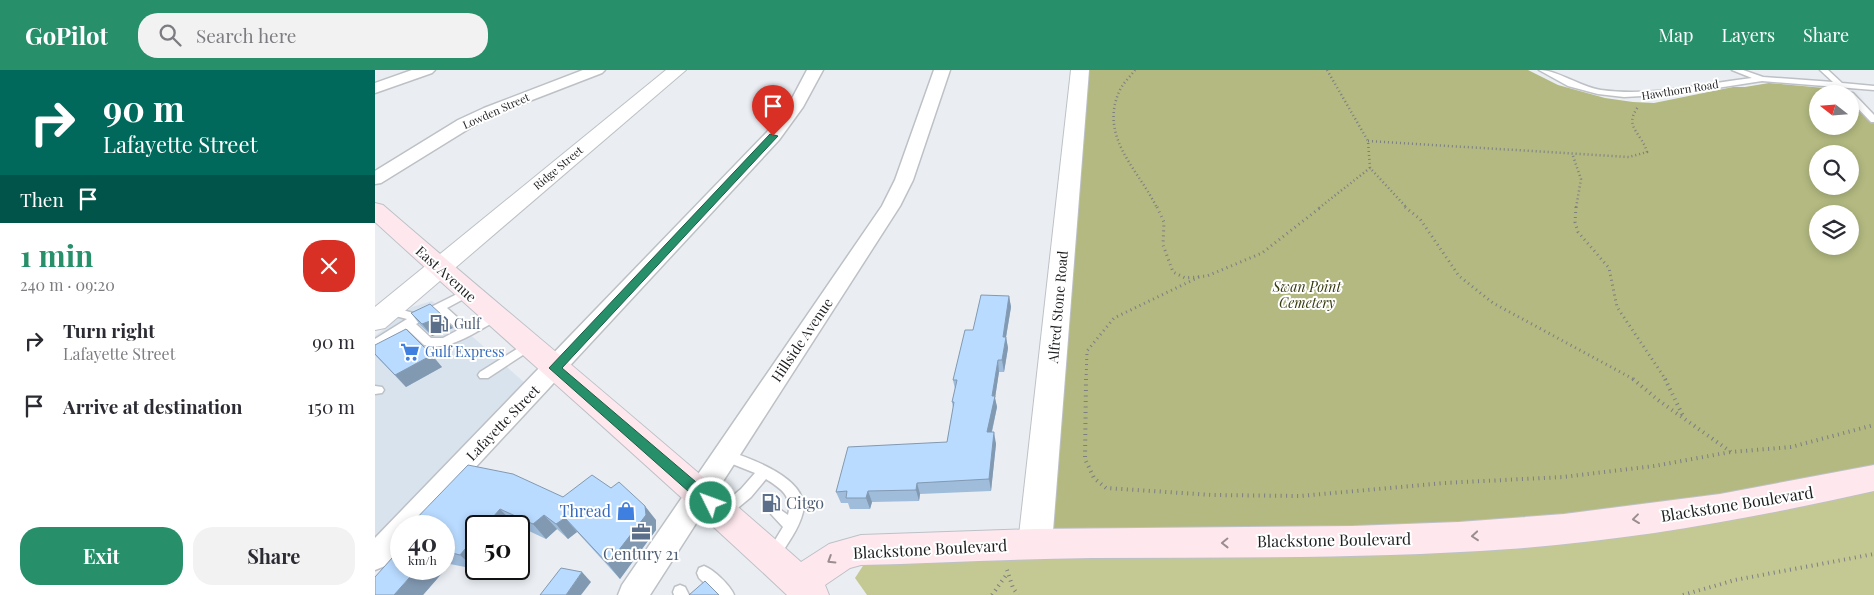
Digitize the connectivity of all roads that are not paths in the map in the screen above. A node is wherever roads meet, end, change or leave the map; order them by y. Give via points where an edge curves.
1 (427, 70) edge
2 (597, 70) edge
3 (677, 70) edge
4 (815, 70) edge
5 (942, 70) edge
6 (1081, 70) edge
7 (1543, 70) edge
8 (1736, 70) edge
9 (1824, 70) edge
10 (1763, 79) junction
11 (1840, 84) junction
12 (375, 88) edge
13 (1874, 88) edge
14 (1859, 104) edge
15 (1874, 120) edge
16 (375, 179) edge
17 (375, 210) edge
18 (441, 268) junction
19 (467, 293) junction
20 (439, 307) junction
21 (495, 317) junction
22 (390, 318) edge
23 (419, 318) junction
24 (467, 332) junction
25 (375, 344) edge
26 (527, 346) junction
27 (555, 368) junction
28 (484, 375) dead end
29 (725, 454) junction
30 (764, 472) junction
31 (1874, 478) edge
32 (711, 503) junction
33 (778, 514) dead end
34 (415, 515) edge
35 (791, 525) junction
36 (390, 541) edge
37 (1035, 544) junction
38 (375, 557) edge
39 (771, 557) junction
40 (704, 573) dead end
41 (805, 588) edge
42 (633, 595) edge
43 (727, 595) edge

1 - 12 street
2 - 16 street, Lowden Street via 490,111
3 - 18 street, Ridge Street
4 - 27 street, Lafayette Street via 795,107 773,136
5 - 29 street, Hillside Avenue via 898,194
6 - 37 street, Alfred Stone Road
7 - 10 lane, Hawthorn Road via 1575,84 1624,97
8 - 10 lane
9 - 11 lane
10 - 11 lane
11 - 13 lane
14 - 15 lane
17 - 18 main road, East Avenue
18 - 19 main road, East Avenue
18 - 22 street, Ridge Street
19 - 20 lane
19 - 21 main road, East Avenue
20 - 23 lane
20 - 24 lane
21 - 24 lane
21 - 26 main road, East Avenue
22 - 23 lane
22 - 23 lane
22 - 24 lane via 423,333 429,342 445,342
22 - 25 lane
26 - 27 main road, East Avenue
26 - 28 lane
27 - 32 main road, East Avenue
27 - 34 street, Lafayette Street
29 - 30 lane
29 - 32 street, Hillside Avenue
30 - 32 lane via 752,493
30 - 35 lane via 788,486 797,500
31 -> 37 main road, Blackstone Boulevard via 1798,496 1562,529 1459,537 1205,544
32 - 39 main road, East Avenue
32 - 42 street, Hillside Avenue
33 - 35 lane
35 - 39 lane
36 - 38 street
37 -> 41 main road, Blackstone Boulevard via 861,550 841,555
39 - 41 main road, East Avenue
40 - 43 lane

